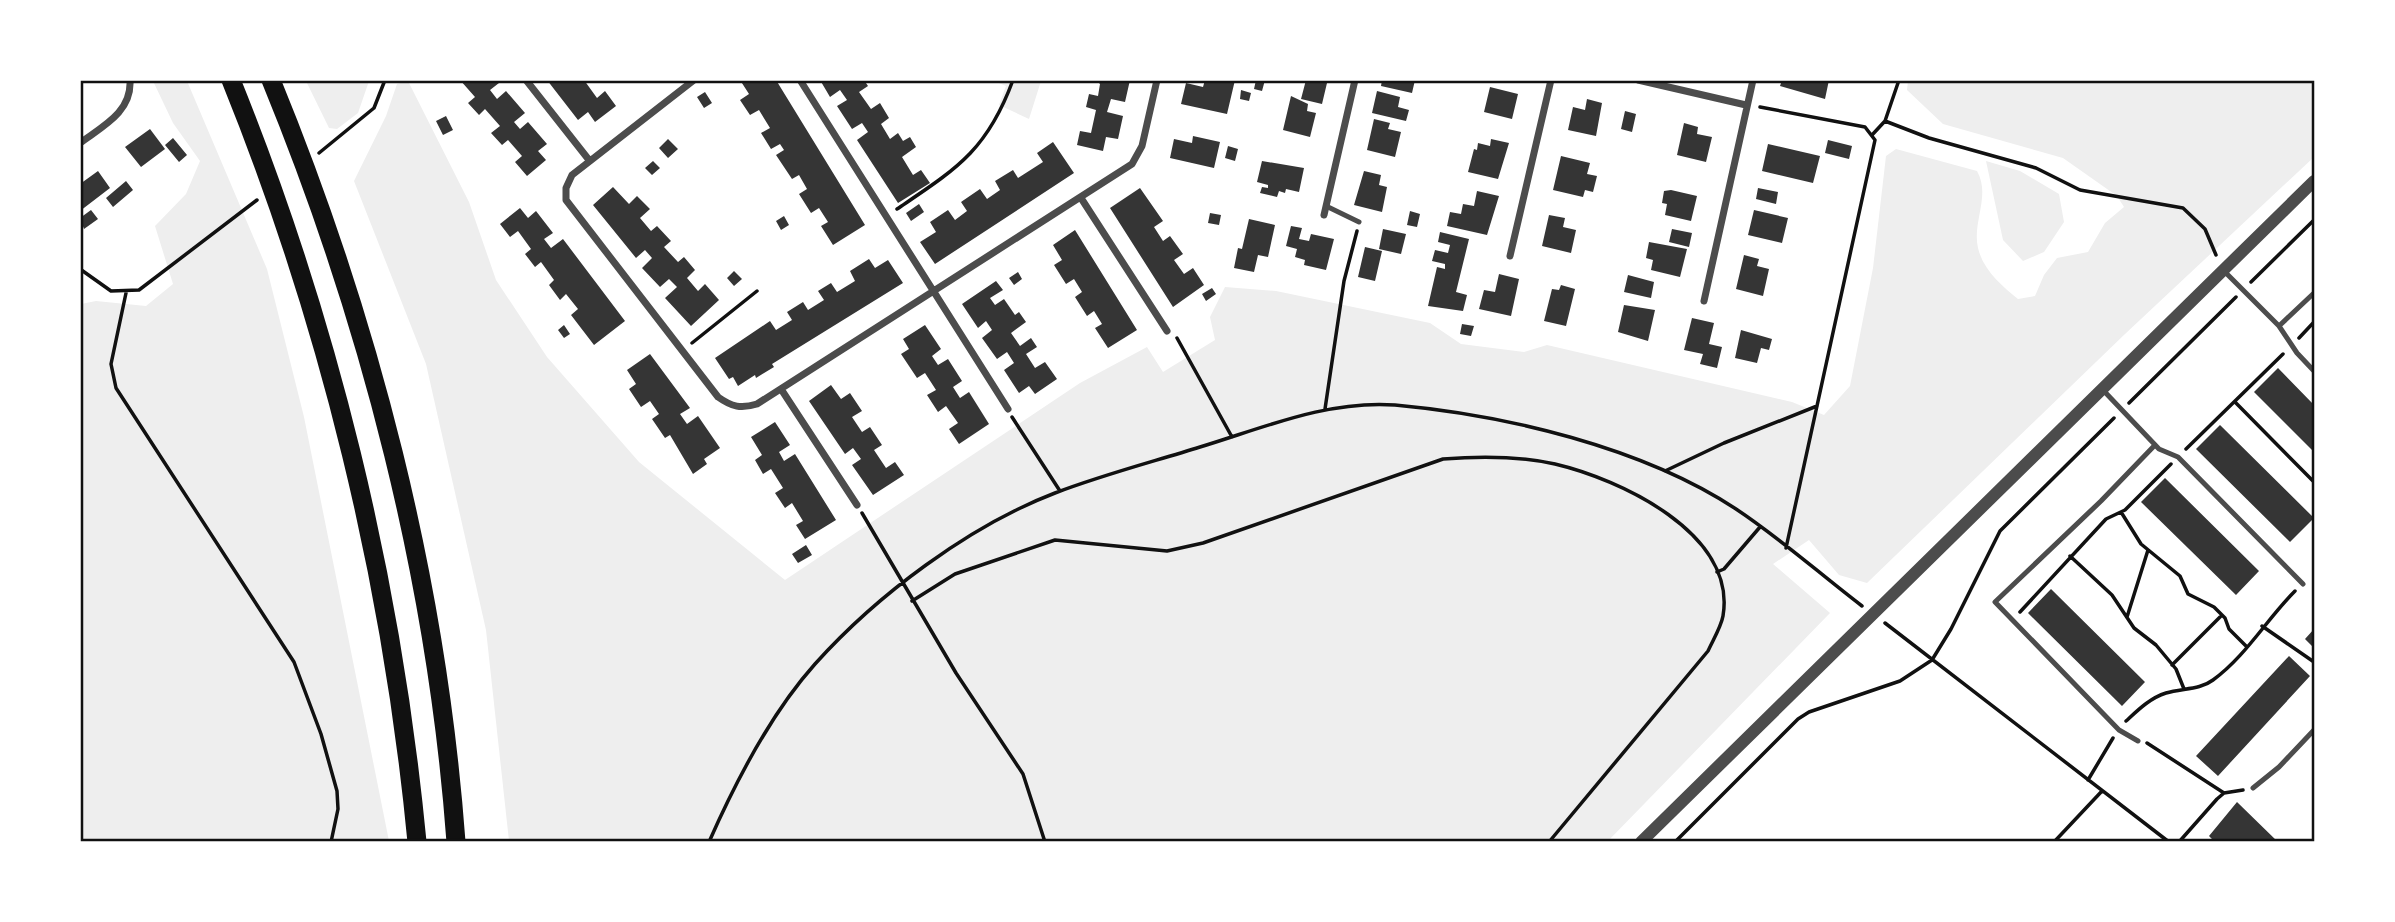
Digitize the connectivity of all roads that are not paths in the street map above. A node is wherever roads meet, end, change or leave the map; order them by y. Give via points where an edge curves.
1 (130, 80) edge
2 (231, 80) edge
3 (271, 80) edge
4 (526, 80) edge
5 (694, 80) edge
6 (800, 80) edge
7 (1157, 80) edge
8 (1355, 80) edge
9 (1551, 80) edge
10 (1638, 80) edge
11 (1753, 80) edge
12 (1746, 105) junction
13 (80, 143) edge
14 (589, 160) junction
15 (2315, 181) edge
16 (1081, 198) junction
17 (1325, 211) joint
18 (1359, 222) road end
19 (1510, 256) dead end
20 (2223, 270) junction
21 (935, 291) junction
22 (2315, 293) edge
23 (1704, 301) dead end
24 (2279, 326) junction
25 (1167, 331) road end
26 (2315, 371) edge
27 (2102, 388) junction
28 (780, 389) junction
29 (1008, 409) road end
30 (2155, 445) junction
31 (857, 506) road end
32 (2303, 584) road end
33 (2315, 730) edge
34 (2138, 741) road end
35 (2253, 788) road end
36 (417, 842) edge
37 (456, 842) edge
38 (1641, 842) edge

1 - 13 street via 131,93 122,111
2 - 36 highway via 283,220 352,459 391,644
3 - 37 highway via 326,224 391,451 426,619
4 - 14 street
5 - 14 street
6 - 21 street
7 - 16 street via 1137,158
8 - 17 street
9 - 19 street
10 - 12 street
11 - 12 street
12 - 23 street
14 - 28 street via 572,175 566,200 718,397 743,408
15 - 20 street
16 - 21 street
16 - 25 street
17 - 18 lane
20 - 24 lane
20 - 27 street
21 - 28 street
21 - 29 street
22 - 24 lane
24 - 26 lane
27 - 30 lane
27 - 38 street
28 - 31 street
30 - 32 lane via 2178,457
30 - 34 lane via 1995,602 2119,730
33 - 35 lane

